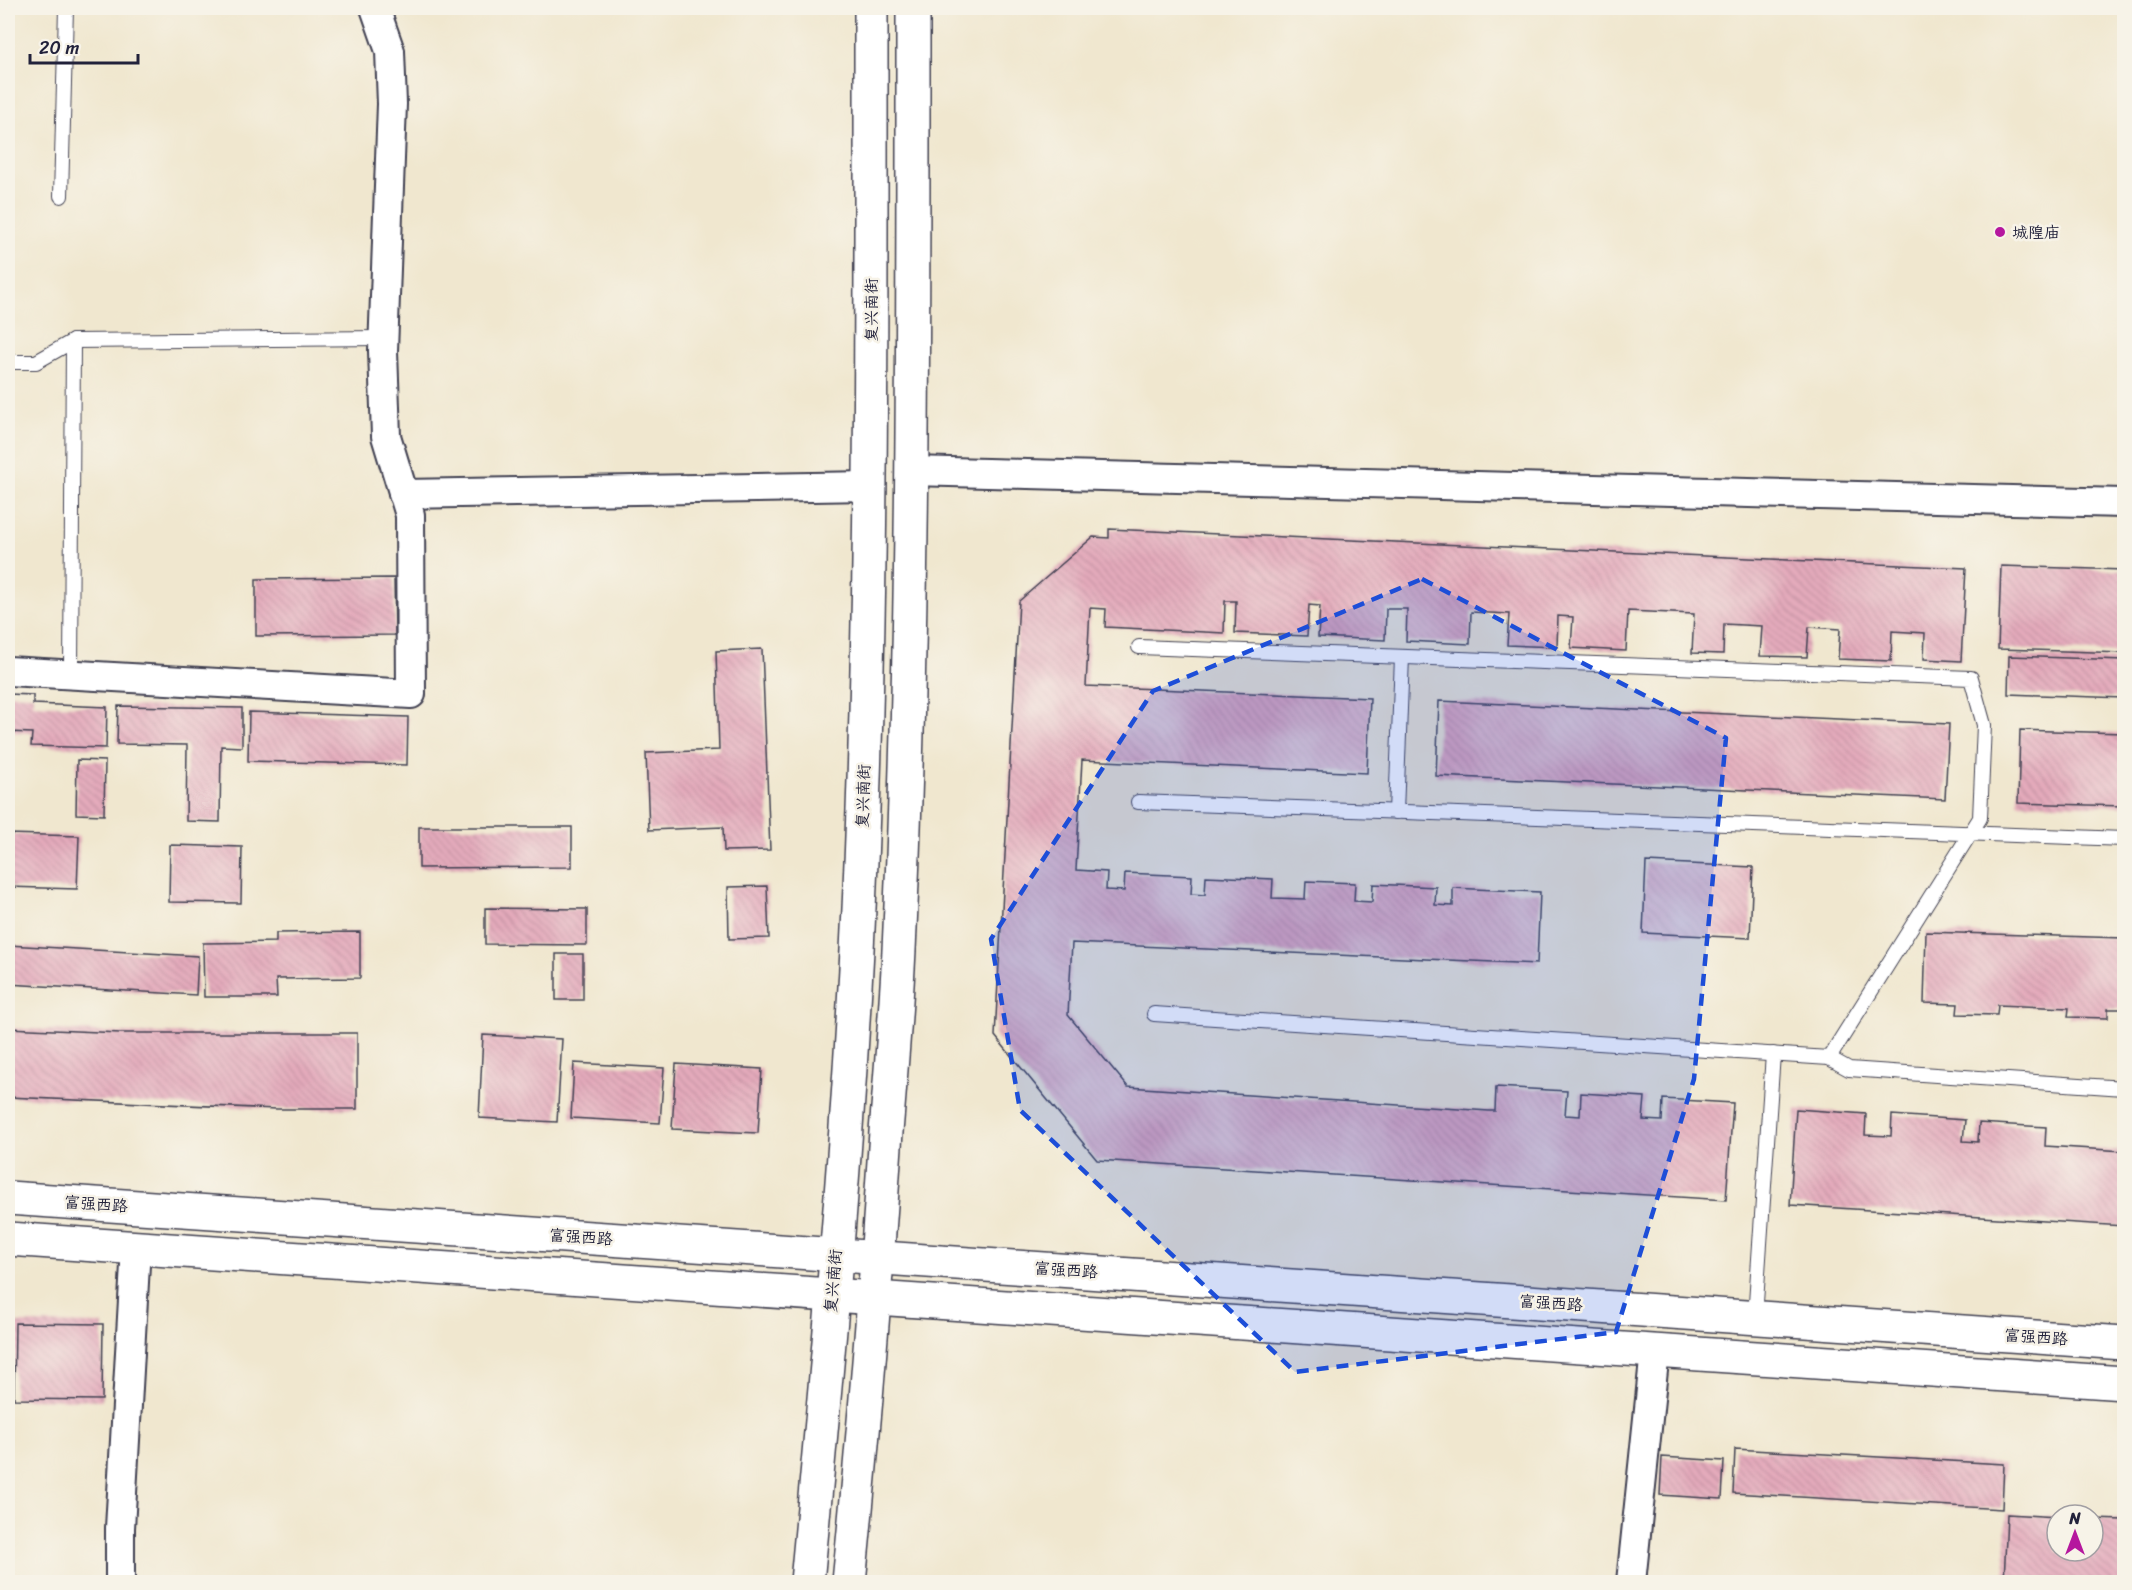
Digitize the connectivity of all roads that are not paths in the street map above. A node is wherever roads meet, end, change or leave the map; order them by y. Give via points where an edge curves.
1 (66, 8) edge
2 (375, 8) edge
3 (871, 8) edge
4 (913, 8) edge
5 (61, 196) dead end
6 (383, 338) junction
7 (73, 340) junction
8 (8, 362) edge
9 (912, 471) junction
10 (869, 486) junction
11 (403, 494) junction
12 (2124, 504) edge
13 (1138, 647) dead end
14 (1402, 657) junction
15 (8, 671) edge
16 (71, 674) junction
17 (1138, 802) dead end
18 (1396, 812) junction
19 (1970, 833) junction
20 (2124, 839) edge
21 (1154, 1014) dead end
22 (1773, 1054) junction
23 (1829, 1058) junction
24 (2124, 1088) edge
25 (8, 1198) edge
26 (8, 1239) edge
27 (136, 1247) junction
28 (836, 1255) junction
29 (877, 1258) junction
30 (832, 1295) junction
31 (874, 1298) junction
32 (1755, 1317) junction
33 (2124, 1343) edge
34 (1655, 1351) junction
35 (2124, 1383) edge
36 (120, 1582) edge
37 (807, 1582) edge
38 (849, 1582) edge
39 (1630, 1582) edge

1 - 5 lane
2 - 6 street via 390,51 392,104
3 - 10 main road, 复兴南街
4 - 9 main road
6 - 7 lane
6 - 11 street via 386,436
7 - 8 lane via 36,362
7 - 16 lane
9 - 12 street
9 - 29 main road via 899,953
10 - 11 street
10 - 28 main road, 复兴南街 via 866,721 857,951
11 - 16 street via 410,515 411,694
13 - 14 lane
14 - 18 lane
14 - 19 lane via 1971,678 1984,725 1980,818
15 - 16 street
17 - 18 lane
18 - 19 lane
19 - 20 lane
19 - 23 lane
21 - 22 lane
22 - 23 lane
22 - 32 lane
23 - 24 lane via 1849,1069
25 - 28 main road, 富强西路
26 - 27 main road
27 - 30 main road
27 - 36 street
28 - 29 main road, 富强西路
28 - 30 main road, 复兴南街
29 - 31 main road
29 - 32 main road, 富强西路
30 - 31 main road
30 - 37 main road, 复兴南街
31 - 34 main road
31 - 38 main road
32 - 33 main road, 富强西路
34 - 35 main road
34 - 39 street

